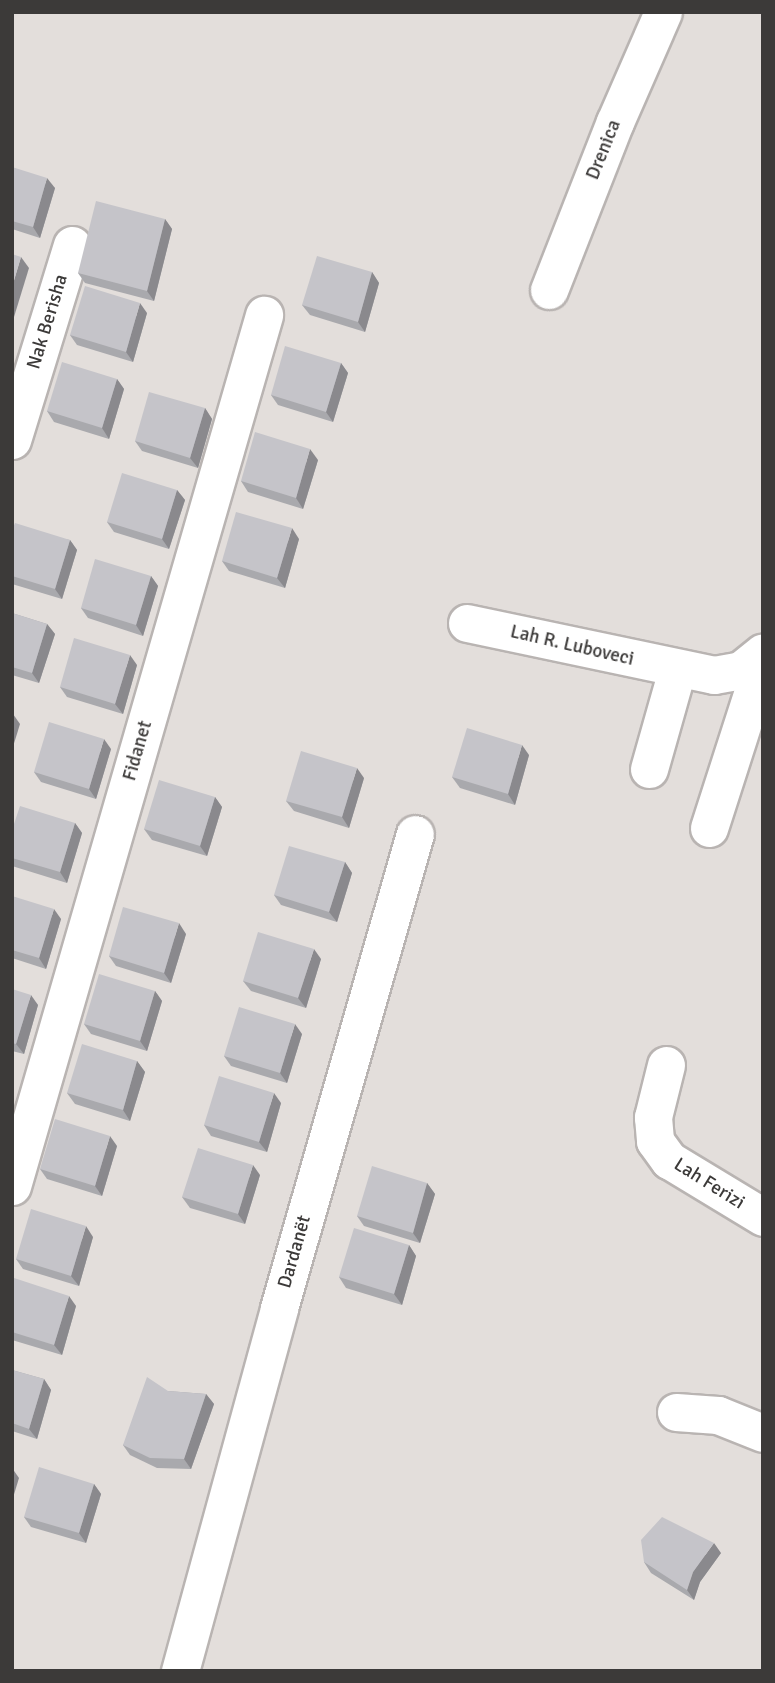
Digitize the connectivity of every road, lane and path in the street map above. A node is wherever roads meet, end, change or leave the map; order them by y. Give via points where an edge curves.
1 (663, 12) edge
2 (72, 245) dead end
3 (549, 290) dead end
4 (264, 315) dead end
5 (12, 440) edge
6 (467, 623) dead end
7 (763, 652) edge
8 (763, 660) edge
9 (677, 670) junction
10 (649, 769) dead end
11 (709, 828) dead end
12 (415, 834) dead end
13 (666, 1065) dead end
14 (12, 1186) edge
15 (763, 1217) edge
16 (676, 1412) dead end
17 (763, 1433) edge
18 (180, 1671) edge

1 - 3 street, Drenica
2 - 5 street, Nak Berisha
4 - 14 street, Fidanet
6 - 9 street, Lah R. Luboveci
7 - 9 street, Lah R. Luboveci via 741,670 714,675
8 - 11 street
9 - 10 street
12 - 18 street, Dardanët
13 - 15 street, Lah Ferizi via 653,1117 655,1141 668,1160
16 - 17 street via 718,1415

